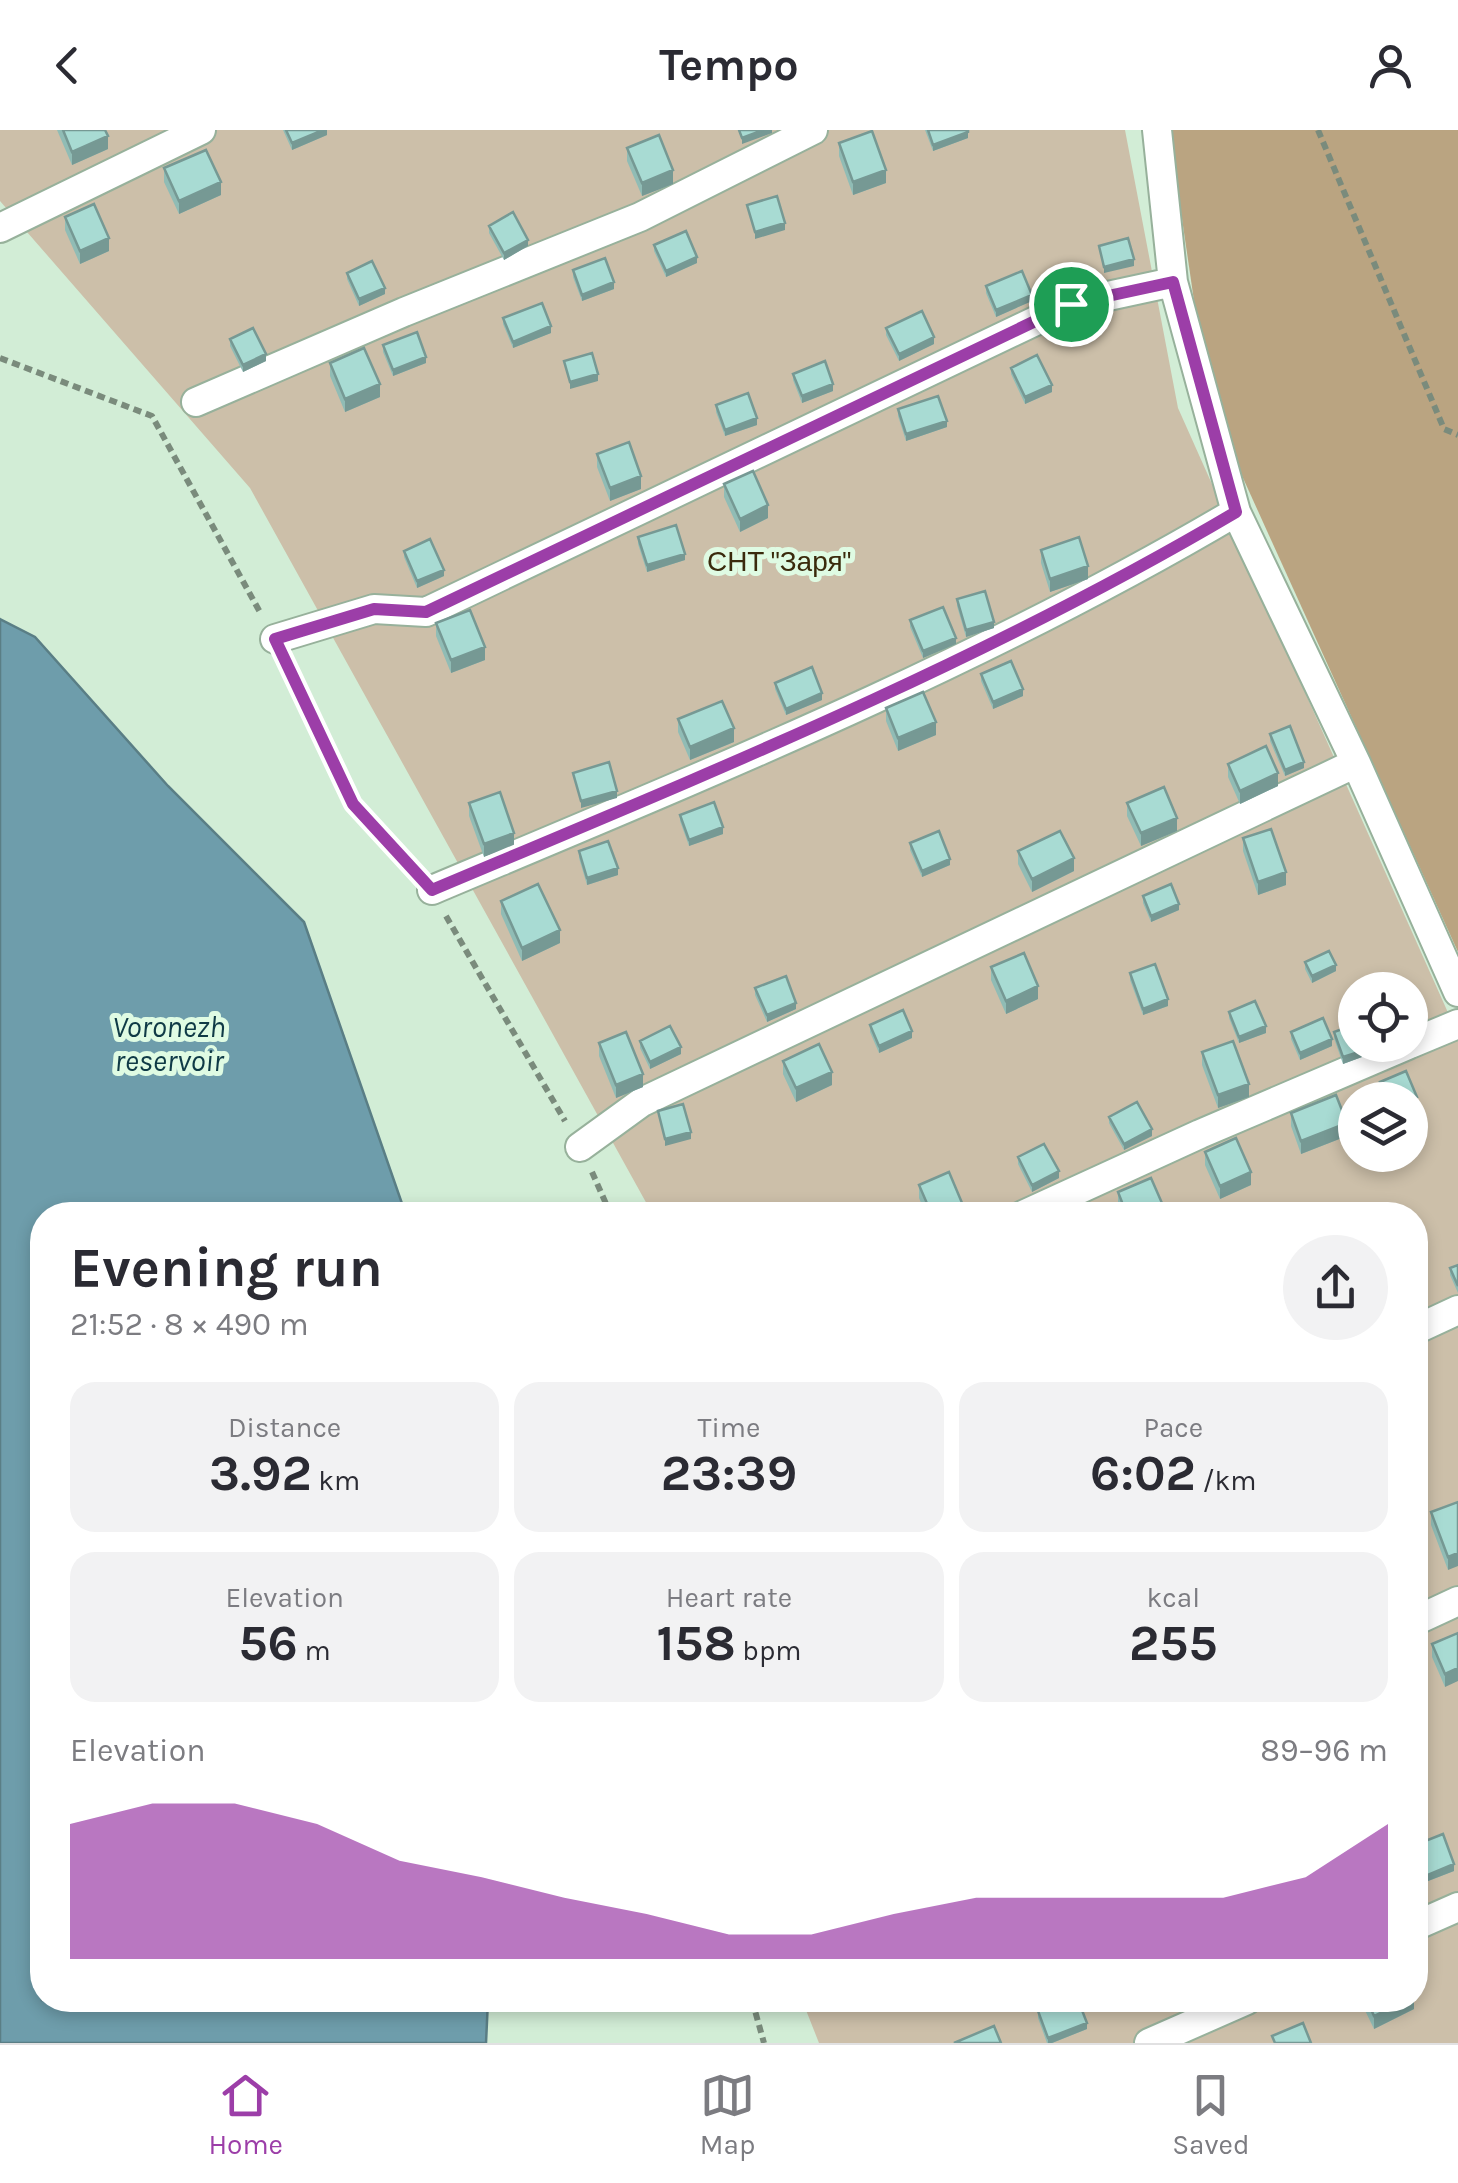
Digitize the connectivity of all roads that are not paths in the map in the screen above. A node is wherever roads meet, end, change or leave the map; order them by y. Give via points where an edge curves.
1 (202, 130) edge
2 (813, 130) edge
3 (1157, 130) edge
4 (0, 228) edge
5 (1173, 282) junction
6 (196, 402) dead end
7 (1236, 512) junction
8 (275, 639) road end
9 (1356, 763) junction
10 (432, 890) road end
11 (1458, 992) edge
12 (1458, 1024) edge
13 (1428, 1037) edge
14 (1369, 1062) edge
15 (580, 1148) road end
16 (1051, 1202) edge
17 (1458, 1310) edge
18 (1428, 1324) edge
19 (1458, 1601) edge
20 (1428, 1614) edge
21 (1458, 1907) edge
22 (1428, 1920) edge
23 (1220, 2012) edge
24 (1150, 2043) edge

1 - 4 street
2 - 6 street via 640,217
3 - 5 street
5 - 7 street
5 - 8 street via 1071,304 426,612 374,609
7 - 9 street
7 - 10 street via 1127,576 790,740
9 - 11 street
9 - 15 street via 642,1102
12 - 13 street
14 - 16 street
17 - 18 street
19 - 20 street
21 - 22 street
23 - 24 street

